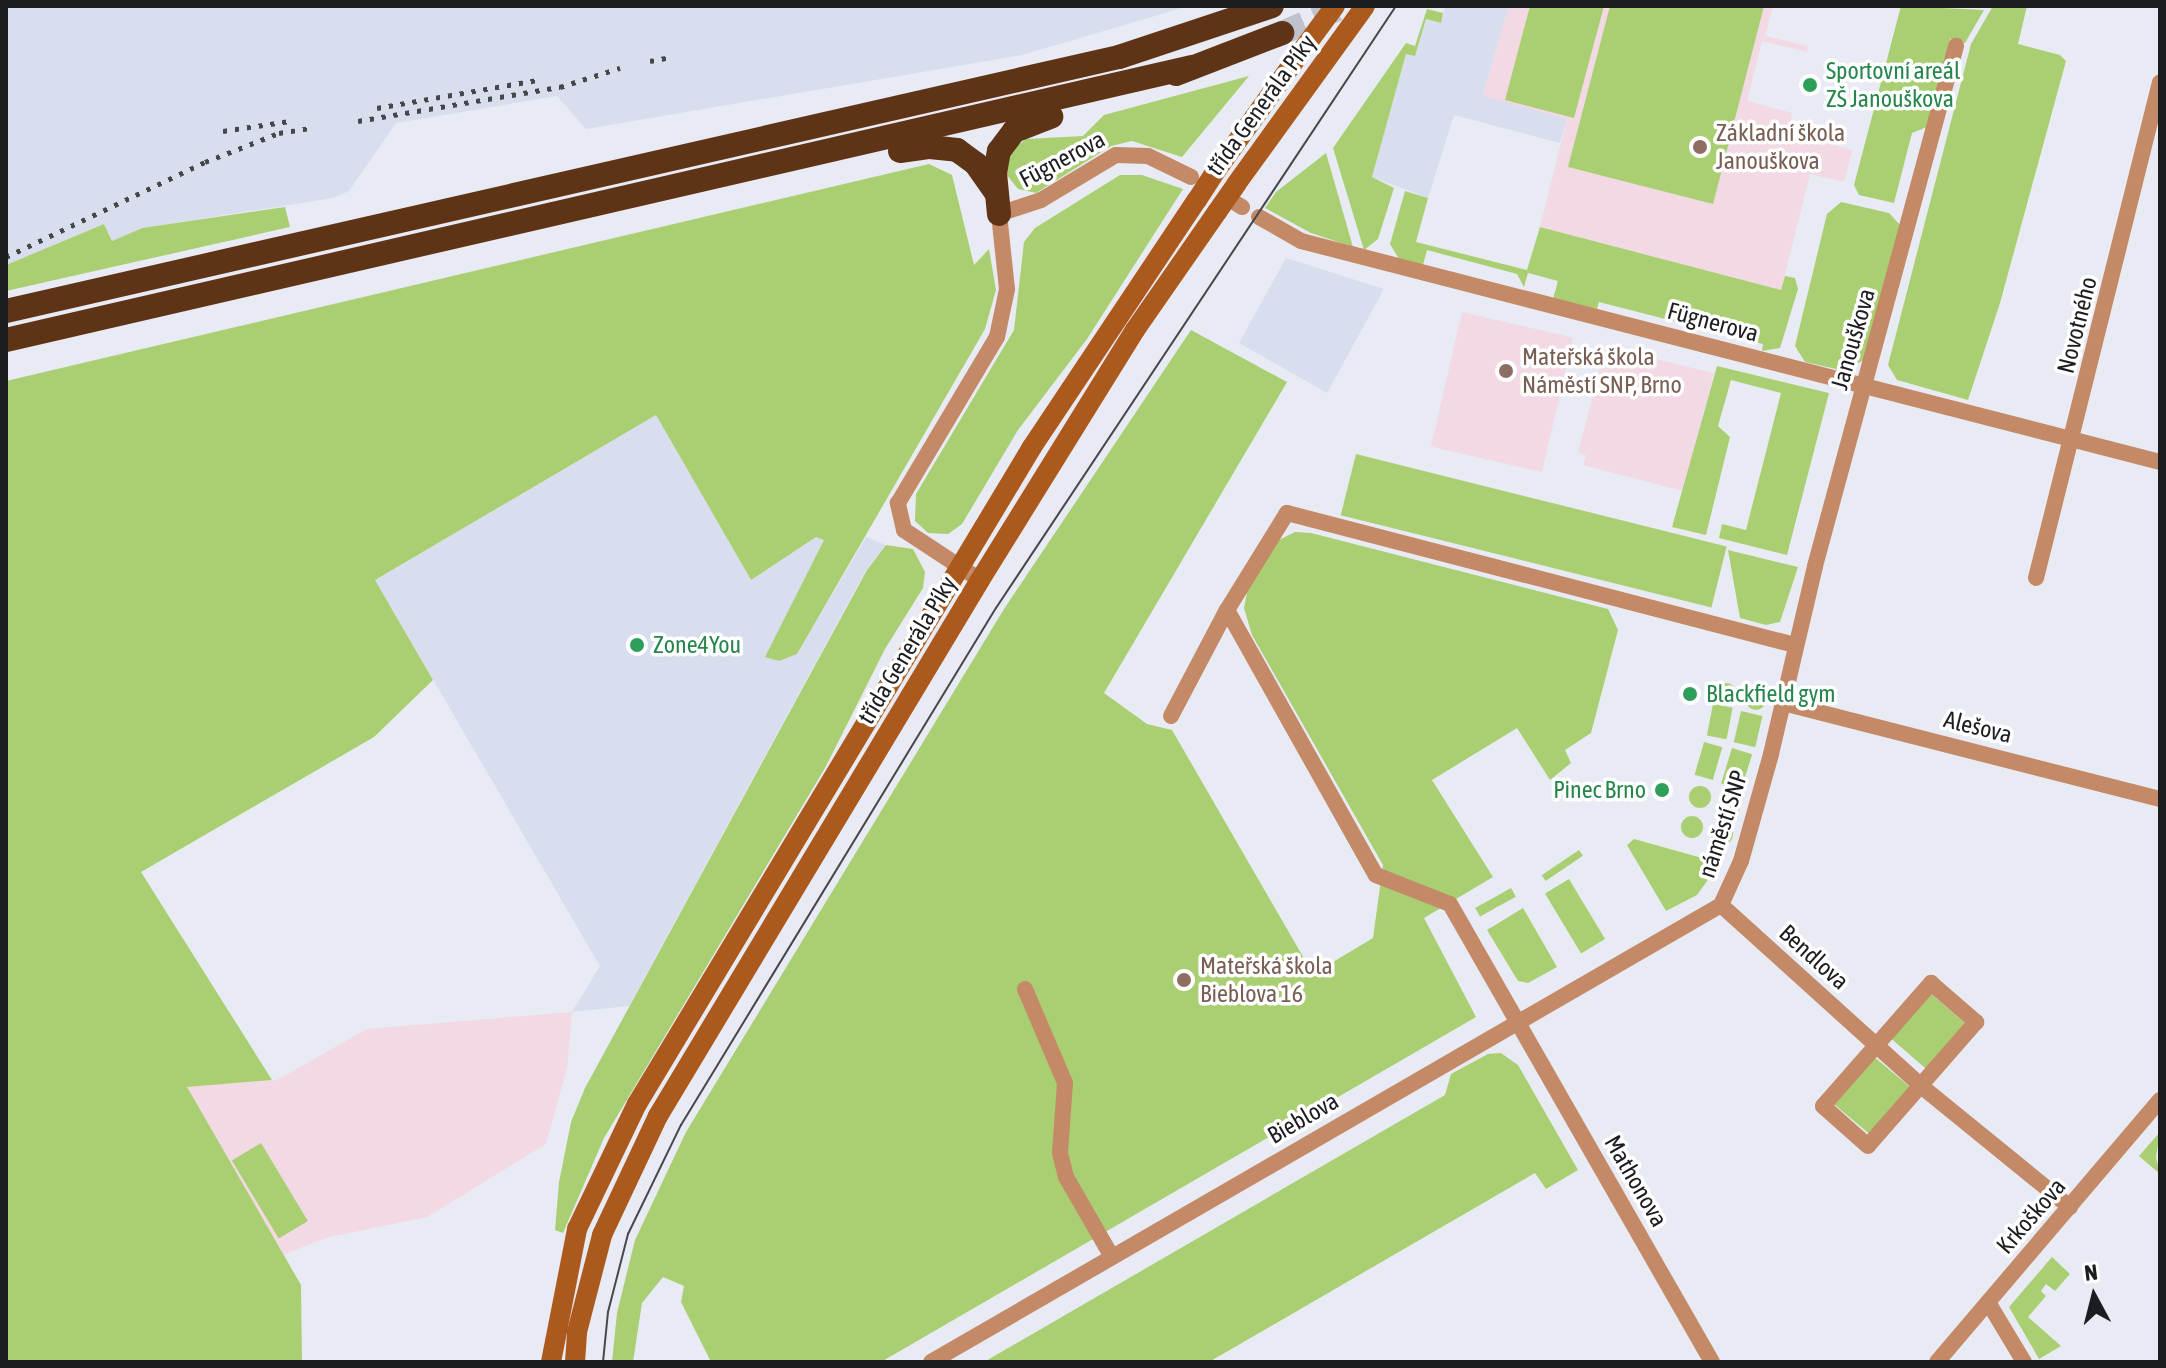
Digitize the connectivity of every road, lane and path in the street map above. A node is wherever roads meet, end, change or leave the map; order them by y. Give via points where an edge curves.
1 (1272, 6) tunnel mouth
2 (1335, 6) edge
3 (1365, 6) edge
4 (1282, 33) tunnel mouth
5 (1956, 46) dead end
6 (1191, 67) junction
7 (2160, 82) edge
8 (767, 167) junction
9 (1191, 177) dead end
10 (997, 203) junction
11 (1259, 217) dead end
12 (6, 311) edge
13 (6, 340) edge
14 (1865, 387) junction
15 (2073, 439) junction
16 (2160, 462) edge
17 (960, 568) junction
18 (2036, 578) dead end
19 (980, 580) junction
20 (1227, 610) junction
21 (1795, 645) junction
22 (1783, 703) junction
23 (1171, 716) dead end
24 (2160, 799) edge
25 (1721, 905) junction
26 (1025, 989) dead end
27 (1519, 1022) junction
28 (1876, 1045) junction
29 (1921, 1086) junction
30 (2160, 1100) edge
31 (2070, 1207) junction
32 (1112, 1257) junction
33 (1988, 1302) junction
34 (551, 1362) edge
35 (575, 1362) edge
36 (931, 1362) edge
37 (1712, 1362) edge
38 (1937, 1362) edge
39 (2024, 1362) edge

1 - 12 highway via 1180,41 1091,64
2 - 17 main road, třída Generála Píky, bridge via 1079,373
3 - 19 main road, třída Generála Píky, bridge via 1239,198 1217,212 1135,330
4 - 6 highway
5 - 14 street, Janouškova
6 - 8 highway
6 - 10 highway via 1112,102 1014,131 996,159
7 - 15 street, Novotného
8 - 10 highway via 846,163 943,147 969,157
8 - 13 highway
9 - 10 street, Fügnerova via 1148,156 1116,155 1041,200
10 - 17 street via 1007,289 997,337 898,503 904,530
11 - 14 street, Fügnerova via 1301,241
14 - 15 street, Fügnerova
14 - 21 street, Janouškova
15 - 16 street, Fügnerova
15 - 18 street, Novotného
17 - 19 street
17 - 34 main road, třída Generála Píky via 603,1170 577,1229
19 - 35 main road, třída Generála Píky via 624,1180 588,1284
20 - 21 street via 1287,513
20 - 23 street
20 - 27 street via 1376,875 1450,904
21 - 22 street, náměstí SNP
22 - 24 street, Alešova
22 - 25 street, náměstí SNP via 1741,861
25 - 27 street, náměstí SNP
25 - 28 street, Bendlova
26 - 32 street via 1065,1083 1060,1153 1066,1177
27 - 32 street, Bieblova
27 - 37 street, Mathonova
28 - 29 street, Bendlova
28 - 29 street via 1823,1106 1868,1146
28 - 29 street via 1931,983 1976,1022
29 - 31 street, Bendlova
30 - 31 street, Krkoškova
31 - 33 street, Krkoškova
32 - 36 street, Bieblova
33 - 38 street, Krkoškova
33 - 39 street

